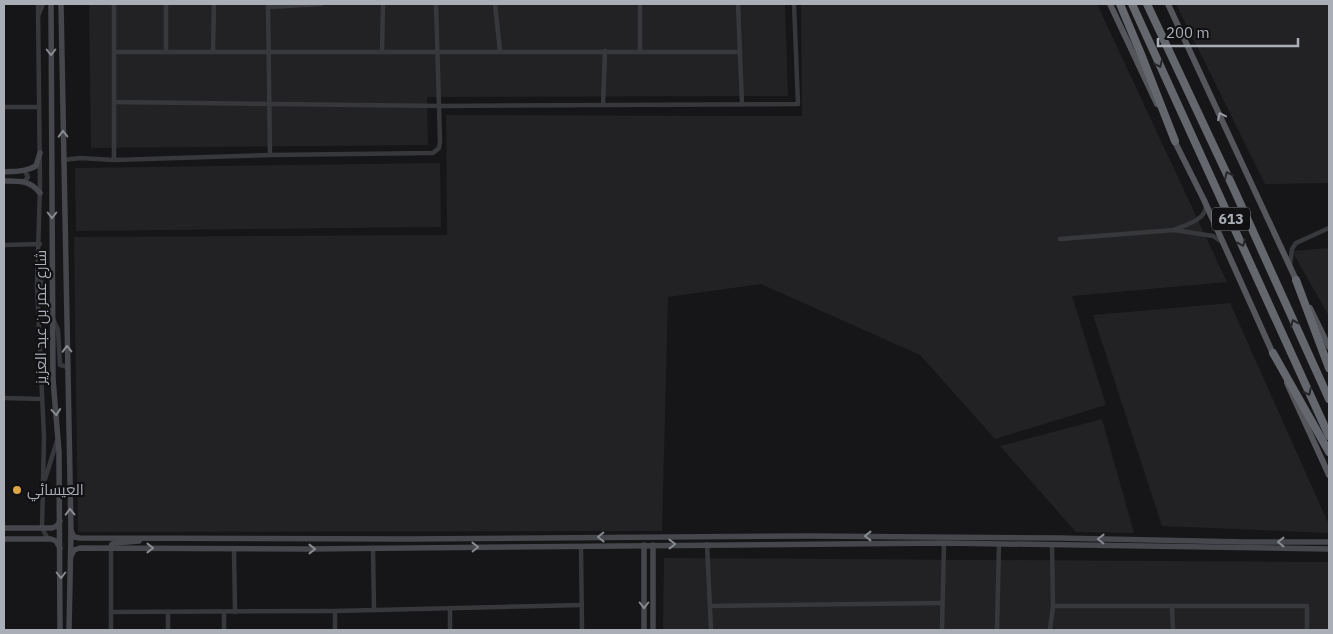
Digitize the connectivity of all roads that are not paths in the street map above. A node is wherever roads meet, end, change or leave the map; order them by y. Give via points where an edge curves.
1 (38, 4) edge
2 (43, 4) edge
3 (51, 4) edge
4 (61, 4) edge
5 (114, 4) edge
6 (166, 4) edge
7 (214, 4) edge
8 (321, 4) edge
9 (383, 4) edge
10 (436, 4) edge
11 (495, 4) edge
12 (640, 4) edge
13 (738, 4) edge
14 (794, 4) edge
15 (1110, 4) edge
16 (1120, 4) edge
17 (1132, 4) edge
18 (1147, 4) edge
19 (1168, 4) edge
20 (268, 5) edge
21 (38, 17) junction
22 (382, 51) junction
23 (436, 51) junction
24 (500, 51) junction
25 (605, 51) junction
26 (640, 51) junction
27 (114, 52) junction
28 (166, 52) junction
29 (213, 52) junction
30 (269, 52) junction
31 (740, 52) junction
32 (114, 102) junction
33 (742, 104) junction
34 (270, 105) junction
35 (440, 106) junction
36 (603, 106) junction
37 (4, 107) edge
38 (39, 107) junction
39 (1175, 141) junction
40 (40, 153) junction
41 (270, 155) junction
42 (63, 160) junction
43 (114, 160) junction
44 (24, 171) junction
45 (4, 172) edge
46 (4, 181) edge
47 (24, 182) junction
48 (40, 193) junction
49 (1204, 200) junction
50 (1329, 228) edge
51 (1174, 230) junction
52 (1060, 239) dead end
53 (40, 244) junction
54 (4, 245) edge
55 (1225, 246) junction
56 (1290, 265) junction
57 (38, 268) junction
58 (1296, 280) junction
59 (53, 318) junction
60 (1329, 347) edge
61 (1273, 353) junction
62 (68, 367) junction
63 (1329, 368) edge
64 (4, 398) edge
65 (42, 399) junction
66 (1329, 399) edge
67 (1329, 436) edge
68 (58, 437) junction
69 (1329, 452) edge
70 (1329, 475) edge
71 (43, 485) junction
72 (60, 519) junction
73 (4, 528) edge
74 (42, 528) junction
75 (70, 531) junction
76 (645, 536) junction
77 (148, 538) junction
78 (4, 539) edge
79 (48, 539) junction
80 (1329, 542) edge
81 (944, 543) junction
82 (708, 544) junction
83 (1000, 544) junction
84 (1052, 544) junction
85 (648, 545) junction
86 (581, 546) junction
87 (111, 548) junction
88 (373, 548) junction
89 (61, 549) junction
90 (234, 549) junction
91 (1329, 549) edge
92 (71, 556) junction
93 (943, 603) junction
94 (582, 605) junction
95 (710, 606) junction
96 (1053, 606) junction
97 (1172, 606) junction
98 (450, 608) junction
99 (374, 610) junction
100 (335, 611) junction
101 (111, 612) junction
102 (168, 612) junction
103 (224, 612) junction
104 (235, 612) junction
105 (60, 630) edge
106 (68, 630) edge
107 (111, 630) edge
108 (168, 630) edge
109 (224, 630) edge
110 (335, 630) edge
111 (450, 630) edge
112 (582, 630) edge
113 (644, 630) edge
114 (653, 630) edge
115 (711, 630) edge
116 (942, 630) edge
117 (997, 630) edge
118 (1050, 630) edge
119 (1173, 630) edge
120 (1307, 630) edge

1 - 21 street
2 - 21 street
3 -> 59 street, شارع عمر بن عبد العزيز
42 -> 4 street, شارع عمر بن عبد العزيز
5 - 27 street
6 - 28 street
7 - 29 street
8 - 20 street
9 - 22 street
10 - 23 street
11 - 24 street
12 - 26 street
13 - 31 street
14 - 33 street via 798,104
15 - 39 main road, 613
16 - 39 highway
17 -> 67 highway, 613
66 -> 18 highway, 613
56 -> 19 main road
20 - 30 street
21 - 38 street
22 - 23 street
22 - 30 street
23 - 24 street
23 - 35 street
24 - 25 street
25 - 26 street
25 - 36 street
26 - 31 street
27 - 28 street
27 - 32 street
28 - 29 street
29 - 30 street
30 - 34 street
31 - 33 street
32 - 34 street
32 - 43 street
33 - 36 street
34 - 35 street
34 - 41 street
35 - 36 street
35 - 41 street via 439,148 433,153
37 - 38 street
38 - 40 street
39 - 49 main road, 613
40 - 44 street via 36,166
40 - 48 street
41 - 43 street
42 - 43 street
62 -> 42 street, شارع عمر بن عبد العزيز
44 - 45 street
44 - 47 street via 28,177
46 - 47 street
47 - 48 street via 33,185
48 - 53 street
49 - 51 street via 1206,211 1201,218
49 - 55 main road, 613
50 - 56 street via 1296,243
51 - 52 street
51 - 55 street via 1213,236
53 - 54 street
53 - 57 street
55 - 61 main road, 613
56 - 58 main road
57 - 59 street via 42,291
57 - 65 street
58 - 60 main road
58 - 63 highway
59 - 62 street via 58,330 60,365
59 -> 68 street, شارع عمر بن عبد العزيز via 53,379
61 - 69 highway
61 - 70 main road, 613
75 -> 62 street, شارع عمر بن عبد العزيز
64 - 65 street
65 - 71 street
68 - 71 street
68 - 72 street, شارع عمر بن عبد العزيز
71 - 74 street
72 - 74 street via 55,527
72 - 89 street, شارع عمر بن عبد العزيز
73 - 74 street
74 - 79 street
75 - 77 street via 74,537 80,538
75 - 92 street, شارع عمر بن عبد العزيز
76 -> 77 street
80 -> 76 street
76 - 85 street
77 - 87 street via 115,543
78 - 79 street
79 - 89 street via 56,541
81 - 82 street
81 - 83 street
81 - 93 street
85 -> 82 street
82 - 95 street
83 - 84 street
83 - 117 street
84 - 91 street
84 - 96 street
85 - 86 street
85 -> 113 street
85 - 114 street
88 -> 86 street
86 - 94 street
87 -> 90 street
87 - 92 street via 76,548
87 - 101 street
90 -> 88 street
88 - 99 street
89 -> 105 street, شارع عمر بن عبد العزيز
90 - 104 street
92 - 106 street, شارع عمر بن عبد العزيز
93 - 95 street
93 - 116 street
94 - 98 street
94 - 112 street
95 - 115 street
96 - 97 street
96 - 118 street
97 - 119 street
97 - 120 street via 1307,606
98 - 99 street
98 - 111 street
99 - 100 street
100 - 104 street
100 - 110 street
101 - 102 street
101 - 107 street
102 - 103 street
102 - 108 street
103 - 104 street
103 - 109 street

